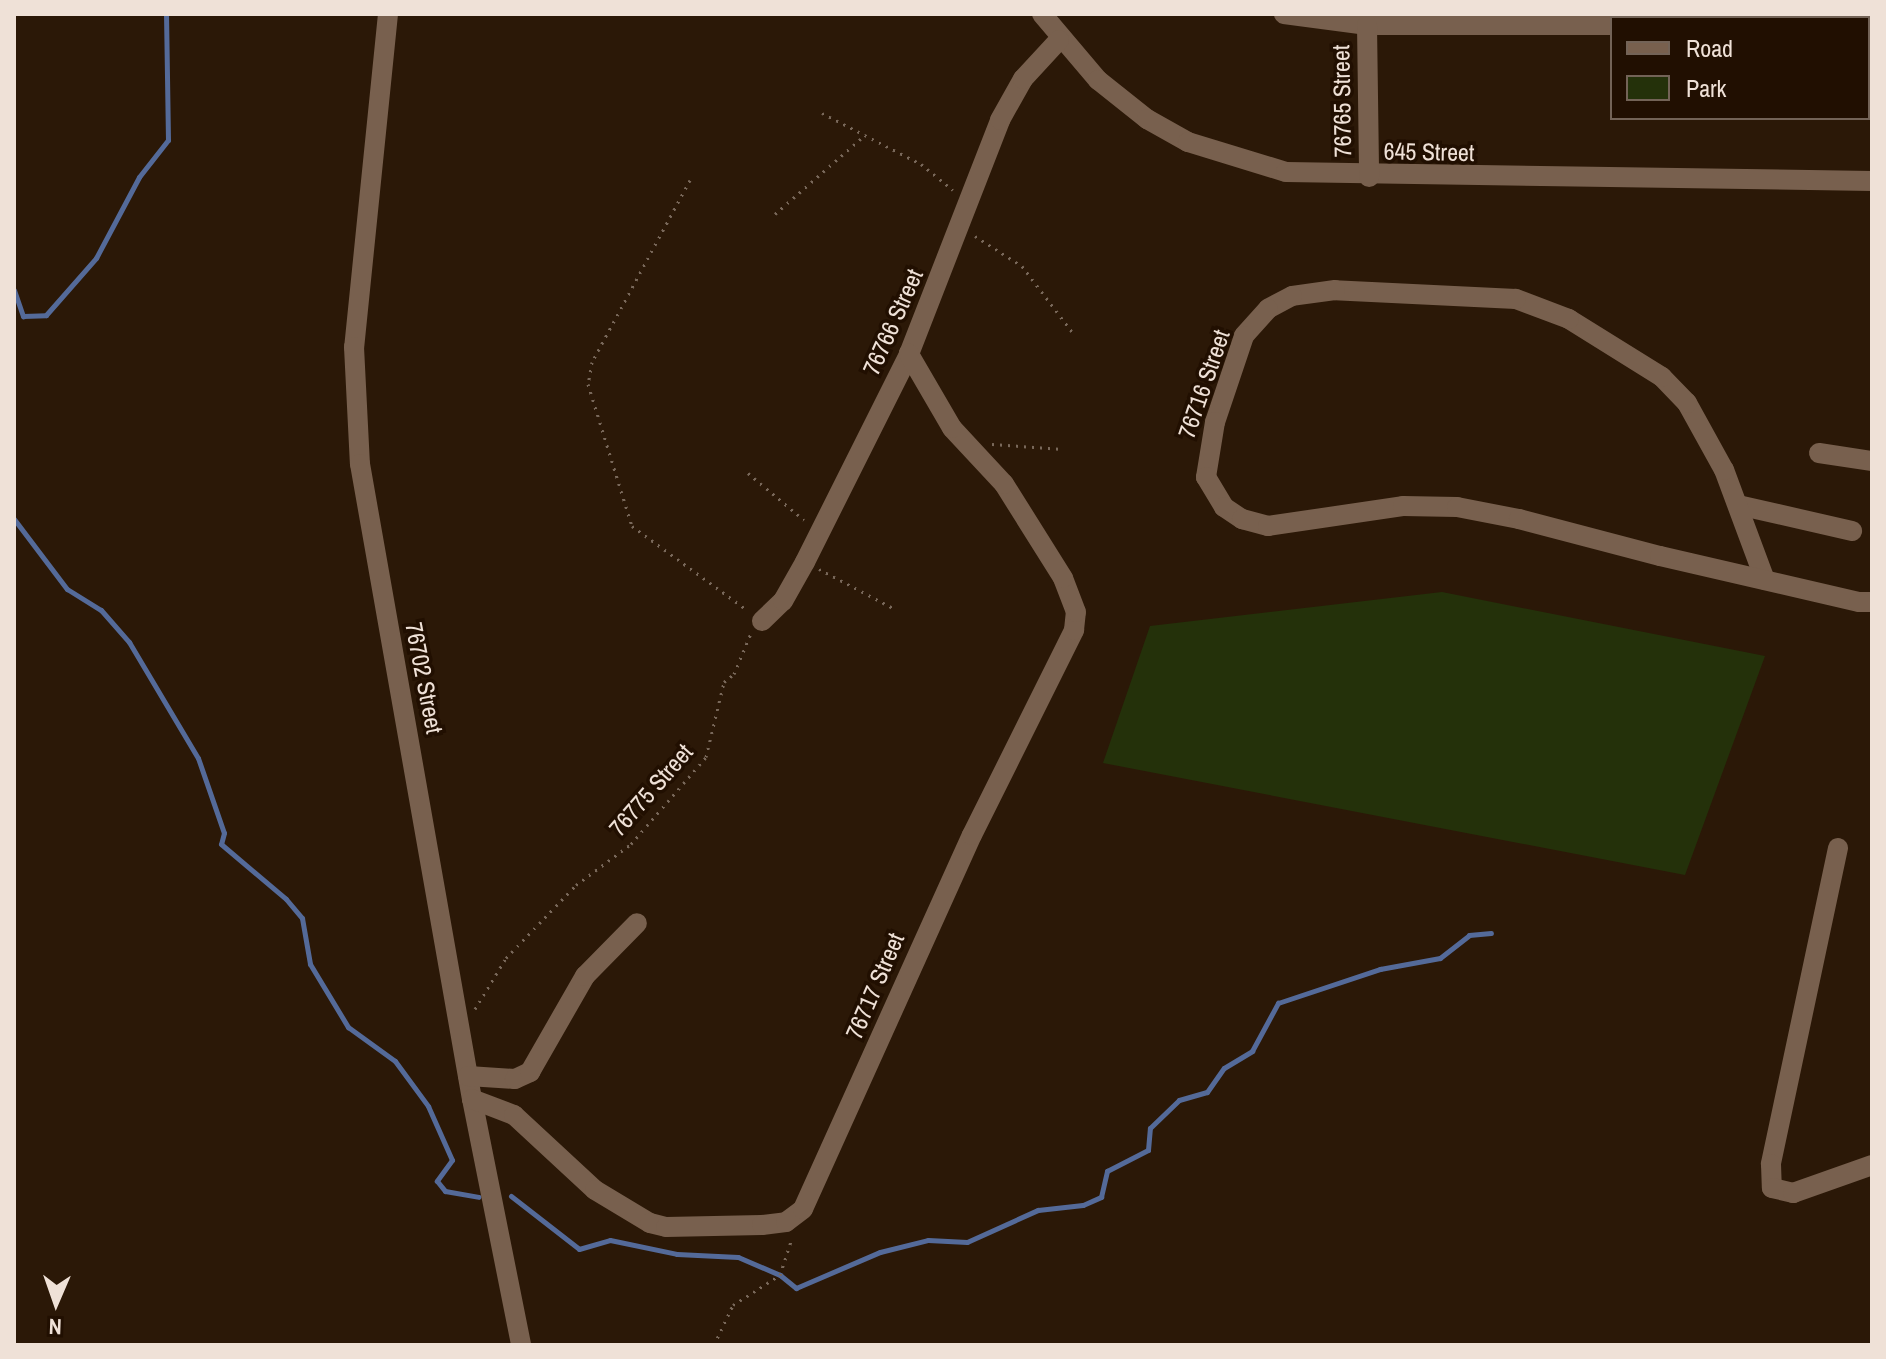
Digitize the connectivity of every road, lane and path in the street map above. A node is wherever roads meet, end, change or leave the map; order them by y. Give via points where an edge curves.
1 (388, 14) edge
2 (1042, 14) edge
3 (1284, 14) edge
4 (1367, 25) junction
5 (1610, 25) edge
6 (1059, 40) junction
7 (822, 113) dead end
8 (865, 135) junction
9 (1369, 177) junction
10 (690, 180) dead end
11 (1872, 181) edge
12 (967, 203) junction
13 (775, 214) dead end
14 (961, 228) junction
15 (1073, 333) dead end
16 (909, 354) junction
17 (964, 442) junction
18 (1063, 449) dead end
19 (1819, 453) dead end
20 (1872, 461) edge
21 (748, 473) dead end
22 (1738, 505) junction
23 (1852, 531) dead end
24 (820, 532) junction
25 (805, 562) junction
26 (1765, 580) junction
27 (1872, 602) edge
28 (895, 609) dead end
29 (762, 621) junction
30 (1838, 848) dead end
31 (637, 923) dead end
32 (462, 1038) junction
33 (468, 1076) junction
34 (472, 1099) junction
35 (1872, 1165) edge
36 (803, 1209) junction
37 (521, 1345) edge
38 (714, 1345) edge

1 - 32 street, 76702 Street via 359,259 355,402 372,541
2 - 6 street, 645 Street
3 - 4 street
4 - 5 street
4 - 9 street, 76765 Street
6 - 9 street, 645 Street via 1117,97 1188,142 1286,172
6 - 12 street, 76766 Street via 1023,79 1000,120
7 - 8 path
8 - 12 path via 921,164
8 - 13 path
9 - 11 street, 645 Street
10 - 29 path via 592,362 590,401 632,526
12 - 14 street, 76766 Street
14 - 15 path via 1022,266
14 - 16 street, 76766 Street
16 - 17 street
16 - 24 street, 76766 Street
17 - 18 path
17 - 36 street, 76717 Street via 1004,484 1073,597 1074,630 972,835
19 - 20 street
21 - 24 path
22 - 23 street
22 - 26 street, 76716 Street
22 - 26 street, 76716 Street via 1687,403 1662,377 1569,319 1516,299 1384,290 1292,296 1268,309 1244,336 1215,422 1206,477 1224,507 1268,526 1403,506 1457,507
24 - 25 street, 76766 Street
25 - 28 path
25 - 29 street, 76766 Street via 783,601
26 - 27 street, 76716 Street
29 - 32 path, 76775 Street via 745,643 734,674 724,682 706,757 631,844 576,885 506,958
30 - 35 street via 1771,1164 1772,1188 1793,1193
31 - 33 street via 585,976 530,1072 515,1079
32 - 33 street, 76702 Street
33 - 34 street, 76702 Street
34 - 36 street via 514,1115 595,1190 650,1223 762,1225 786,1222
34 - 37 street, 76702 Street
36 - 38 path via 780,1275 733,1305

